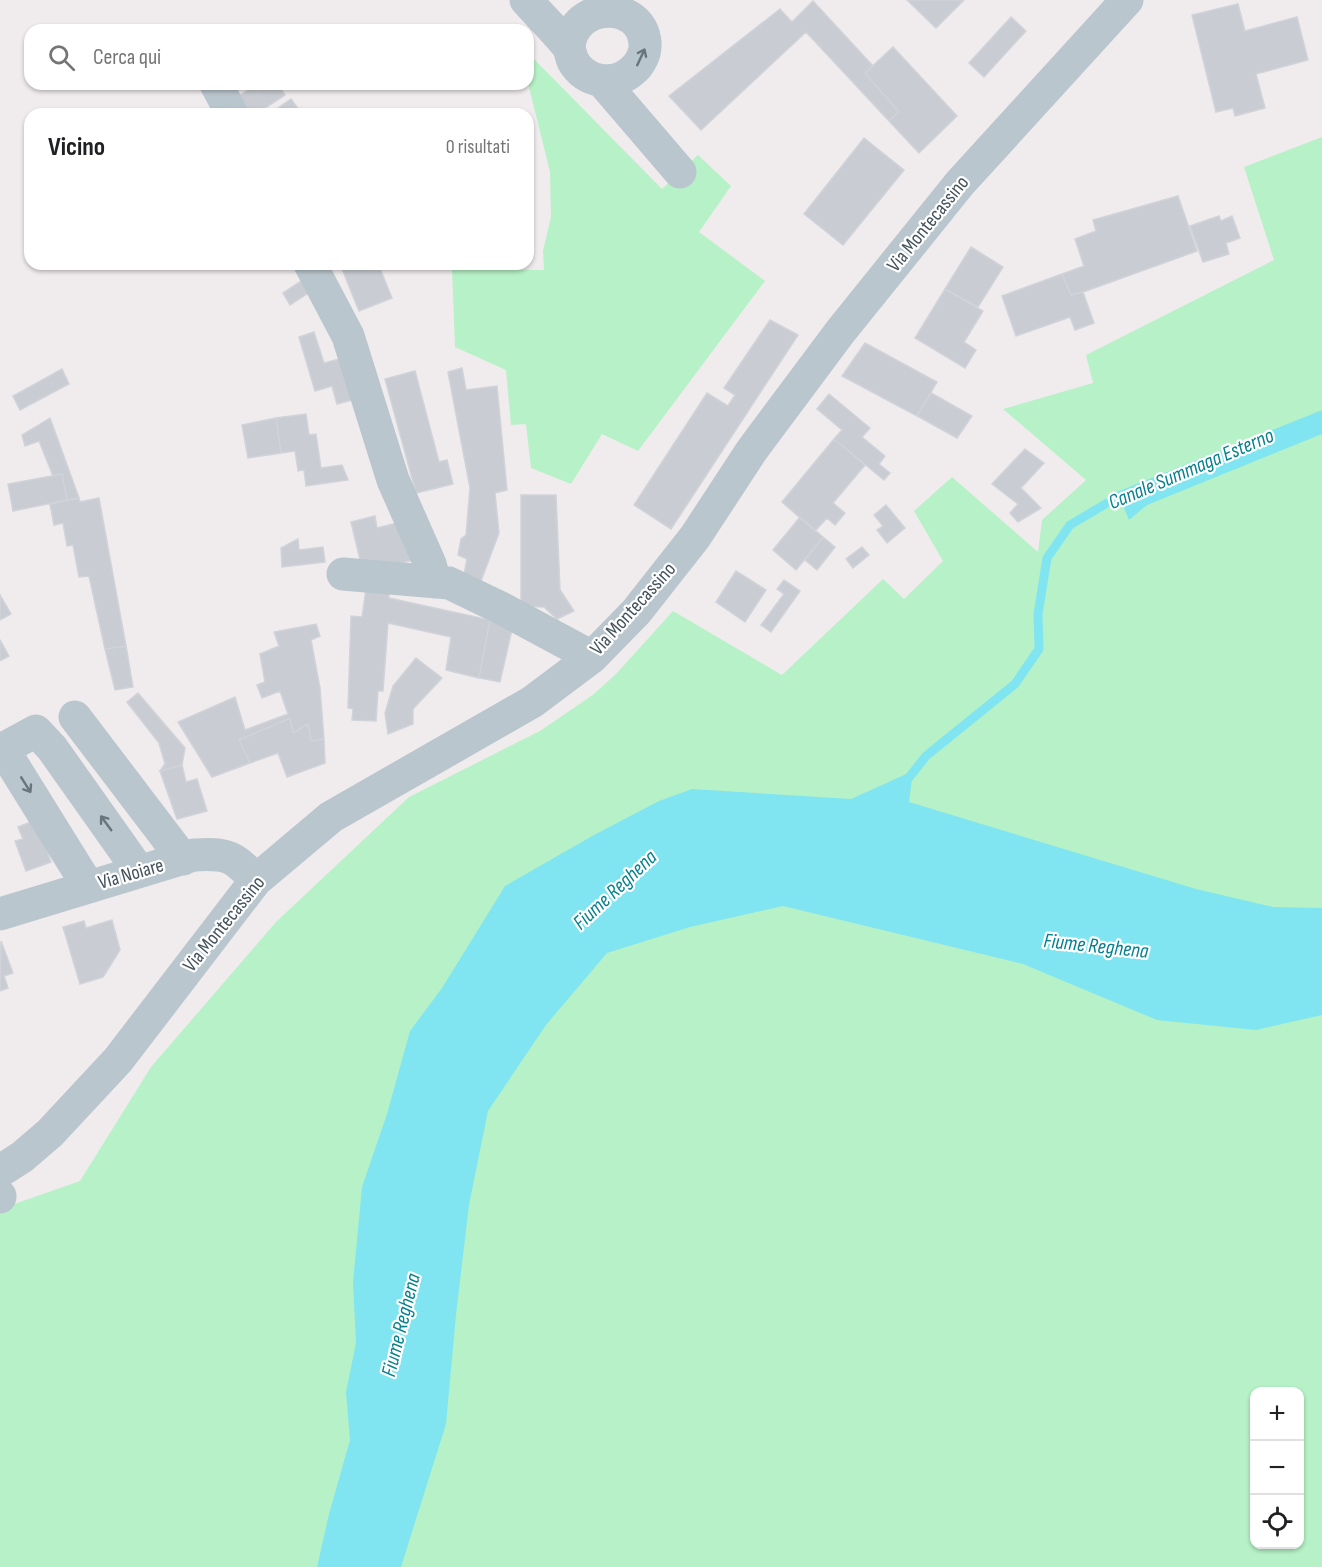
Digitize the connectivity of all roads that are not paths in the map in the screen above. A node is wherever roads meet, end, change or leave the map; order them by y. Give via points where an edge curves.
1 (526, 0) edge
2 (1127, 0) edge
3 (627, 4) edge
4 (569, 47) junction
5 (602, 81) junction
6 (219, 90) edge
7 (229, 108) edge
8 (680, 172) dead end
9 (313, 270) edge
10 (343, 574) dead end
11 (435, 582) junction
12 (592, 657) junction
13 (75, 717) dead end
14 (183, 859) junction
15 (139, 871) junction
16 (256, 880) junction
17 (88, 886) junction
18 (0, 914) edge
19 (0, 1171) edge

1 - 4 street
2 - 12 street, Via Montecassino via 960,183 752,450 695,537 636,612
3 - 4 street via 596,6 584,12 575,22
5 -> 3 street via 625,76 642,59 645,35
4 - 5 street via 580,70
5 - 8 street
6 - 7 street
9 - 11 street via 348,336 393,480
10 - 11 street
11 - 12 street via 449,583
12 - 16 street, Via Montecassino via 532,702 331,817
13 - 14 street
14 - 15 street, Via Noiare
14 - 16 street, Via Noiare via 217,854 238,861
15 - 17 street, Via Noiare
15 -> 17 street via 36,731 3,748
16 - 19 street, Via Montecassino via 118,1060 50,1133
17 - 18 street, Via Noiare

